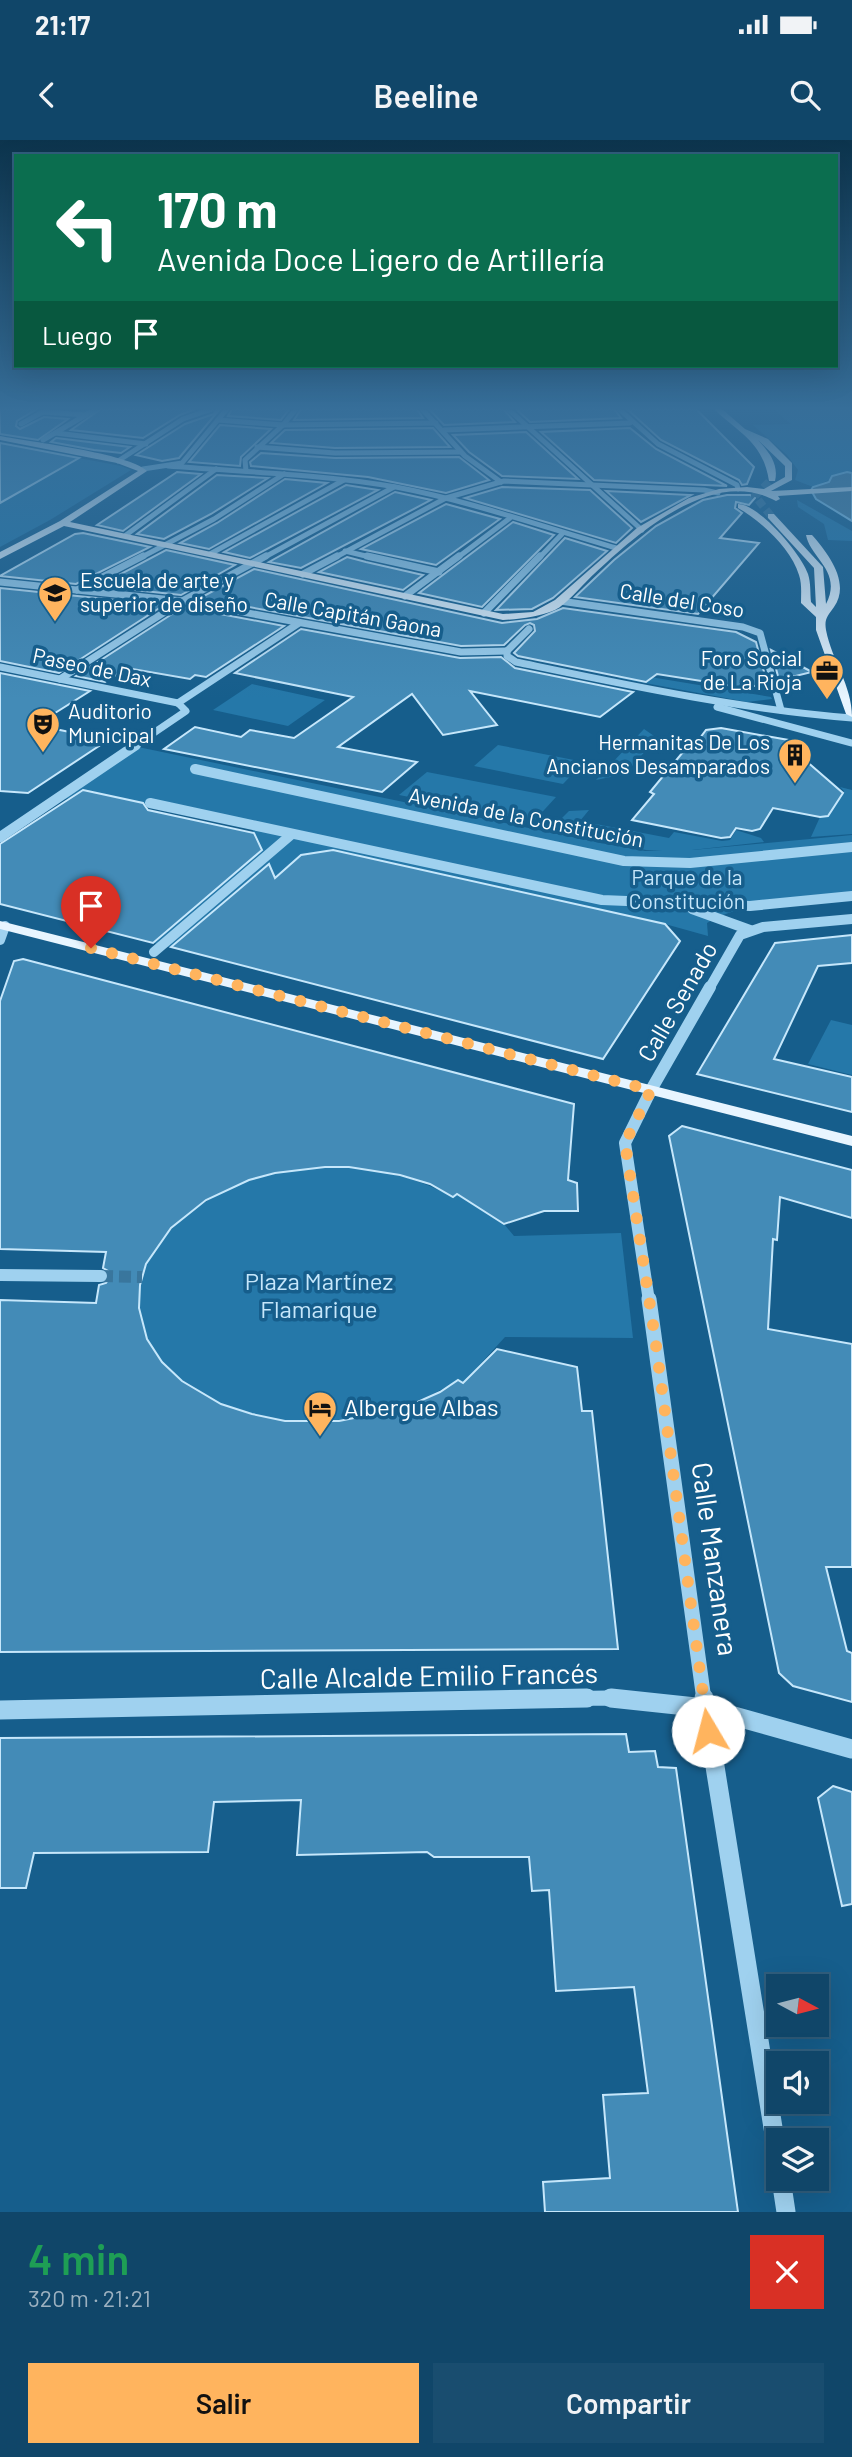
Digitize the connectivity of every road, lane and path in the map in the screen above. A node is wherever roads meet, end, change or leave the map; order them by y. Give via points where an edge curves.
1 (91, 506) edge
2 (166, 506) edge
3 (233, 506) edge
4 (297, 506) edge
5 (361, 506) edge
6 (431, 506) edge
7 (471, 506) edge
8 (616, 506) edge
9 (691, 506) edge
10 (737, 506) edge
11 (771, 516) tunnel mouth
12 (510, 518) junction
13 (63, 523) junction
14 (798, 527) dead end
15 (642, 530) junction
16 (562, 534) junction
17 (125, 536) junction
18 (167, 544) junction
19 (616, 548) junction
20 (345, 551) junction
21 (210, 554) junction
22 (0, 556) edge
23 (256, 563) junction
24 (439, 572) junction
25 (303, 574) junction
26 (0, 582) edge
27 (77, 590) junction
28 (405, 596) junction
29 (182, 601) junction
30 (560, 601) junction
31 (484, 614) junction
32 (820, 615) junction
33 (503, 617) junction
34 (299, 623) junction
35 (529, 629) junction
36 (507, 651) junction
37 (0, 667) edge
38 (60, 679) junction
39 (649, 690) junction
40 (178, 703) junction
41 (781, 710) junction
42 (852, 716) edge
43 (852, 743) edge
44 (195, 769) dead end
45 (150, 803) dead end
46 (292, 834) junction
47 (0, 837) edge
48 (852, 847) edge
49 (852, 896) edge
50 (681, 905) junction
51 (852, 919) edge
52 (2, 930) edge
53 (745, 932) junction
54 (154, 952) dead end
55 (651, 1090) junction
56 (852, 1141) edge
57 (0, 1275) edge
58 (101, 1276) tunnel mouth
59 (705, 1708) junction
60 (0, 1710) edge
61 (852, 1749) edge
62 (773, 2128) edge
63 (783, 2191) edge
64 (786, 2212) edge

1 - 13 main road
2 - 17 street
3 - 18 street
4 - 21 street
5 - 23 street
6 - 20 street
7 - 12 street
8 - 15 street
9 - 15 main road via 672,511
10 - 32 main road via 754,515 797,561 804,575 806,603
11 - 32 main road via 818,567
12 - 16 street
12 - 24 street
13 - 17 main road
13 - 22 main road
14 - 32 main road via 828,559 837,577 834,600
15 - 19 main road
16 - 19 street
16 - 31 street
17 - 18 main road
18 - 21 main road
18 - 27 street
19 - 30 main road
20 - 24 street
20 - 25 street
21 - 23 main road
23 - 25 main road
23 - 29 street
24 - 28 street
25 - 28 main road
26 - 27 street, Calle Capitán Gaona
27 - 29 street, Calle Capitán Gaona
28 - 31 main road
29 - 34 street, Calle Capitán Gaona
29 - 38 street
30 - 33 main road via 535,615
30 - 35 main road
30 - 41 street, Calle del Coso via 760,633
31 - 33 main road
32 - 42 main road via 821,630
33 - 35 main road via 503,622
34 - 36 street, Calle Capitán Gaona via 461,652
34 - 40 street
35 - 36 street
36 - 39 street, Calle Capitán Gaona via 516,662
37 - 38 street, Paseo de Dax
38 - 40 street, Paseo de Dax
39 - 41 street, Calle Capitán Gaona
39 - 43 street, Calle Capitán Gaona
40 - 47 street via 186,711
41 - 42 street, Calle Capitán Gaona
44 - 48 street, Avenida de la Constitución via 624,861 690,863
45 - 46 street
46 - 50 street via 602,900
46 - 54 street
49 - 50 street via 750,906
50 - 53 street
51 - 53 street
52 - 55 main road
53 - 55 street, Calle Senado
55 - 56 main road
55 - 59 street, Calle Manzanera via 625,1143
57 - 58 street
59 - 60 street, Calle Alcalde Emilio Francés via 607,1699
59 - 61 street, Calle Alcalde Emilio Francés
59 - 62 street, Calle Manzanera
63 - 64 street

